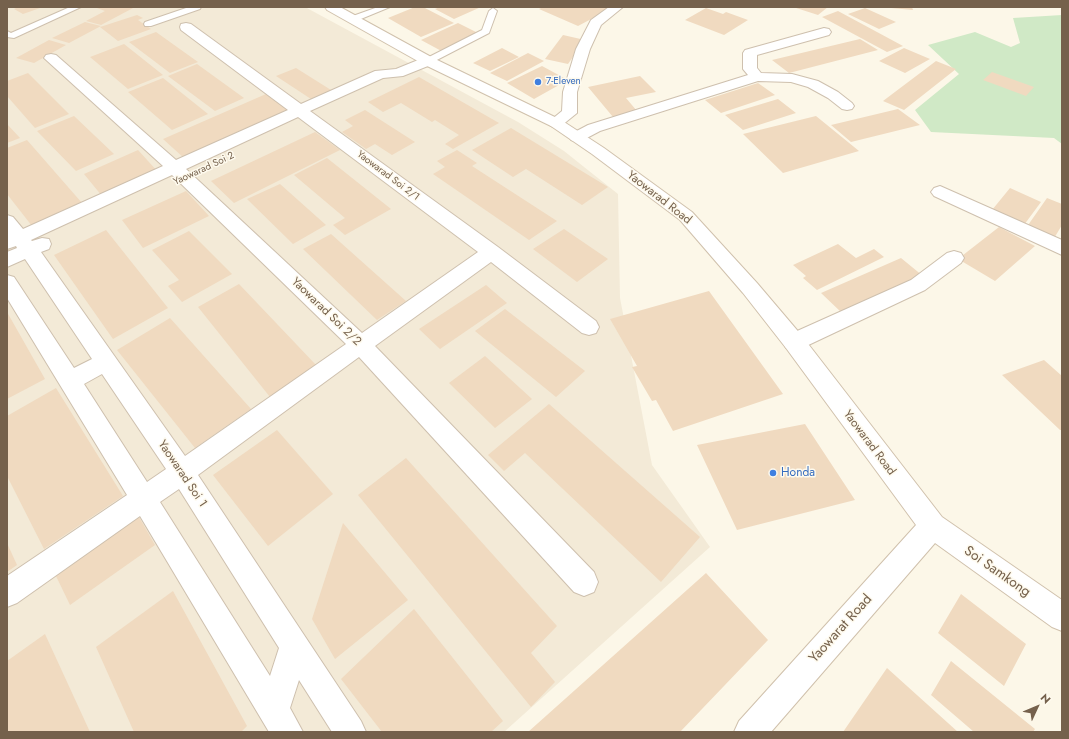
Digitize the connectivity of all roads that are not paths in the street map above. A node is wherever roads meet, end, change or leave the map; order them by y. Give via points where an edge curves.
1 (76, 7) edge
2 (198, 7) edge
3 (331, 7) edge
4 (386, 7) edge
5 (617, 7) edge
6 (493, 11) dead end
7 (353, 19) junction
8 (148, 24) dead end
9 (186, 27) dead end
10 (824, 32) dead end
11 (7, 34) edge
12 (51, 58) dead end
13 (428, 61) junction
14 (757, 77) junction
15 (847, 106) dead end
16 (306, 115) junction
17 (556, 123) junction
18 (577, 136) junction
19 (179, 173) junction
20 (940, 192) dead end
21 (16, 238) edge
22 (1062, 248) edge
23 (491, 252) junction
24 (954, 258) dead end
25 (7, 260) edge
26 (7, 282) edge
27 (589, 327) dead end
28 (794, 342) junction
29 (361, 345) junction
30 (105, 362) junction
31 (70, 381) junction
32 (182, 472) junction
33 (144, 499) junction
34 (933, 526) junction
35 (584, 582) dead end
36 (7, 593) edge
37 (1062, 617) edge
38 (294, 647) junction
39 (281, 722) edge
40 (350, 732) edge
41 (750, 732) edge

1 - 11 lane via 11,36
2 - 8 lane
3 - 7 street, Yaowarad Road
4 - 7 lane
5 - 17 street via 596,23 583,49 570,92 569,113
6 - 13 lane via 486,31
7 - 13 street, Yaowarad Road
9 - 16 street, Yaowarad Soi 2/1
10 - 14 street via 750,53 750,69
12 - 19 street, Yaowarad Soi 2/2
13 - 16 street, Yaowarad Soi 2 via 398,73 391,82
13 - 17 street, Yaowarad Road
14 - 15 street via 792,78 813,84
14 - 18 street via 594,128
16 - 19 street, Yaowarad Soi 2
16 - 23 street, Yaowarad Soi 2/1
17 - 18 street, Yaowarad Road
18 - 28 street, Yaowarad Road via 686,216
19 - 21 street, Yaowarad Soi 2
19 - 29 street, Yaowarad Soi 2/2
20 - 22 street
21 - 25 street, Yaowarad Soi 2
21 - 30 street, Yaowarad Soi 1
23 - 27 street, Yaowarad Soi 2/1
23 - 29 street
24 - 28 street via 918,285
26 - 31 street
28 - 34 street, Yaowarad Road
29 - 32 street
29 - 35 street, Yaowarad Soi 2/2
30 - 31 street
30 - 32 street, Yaowarad Soi 1
31 - 33 street
32 - 33 street
32 - 38 street, Yaowarad Soi 1
33 - 36 street
33 - 39 street
34 - 37 street, Soi Samkong
34 - 41 street, Yaowarat Road
38 - 39 street
38 - 40 street, Yaowarad Soi 1

